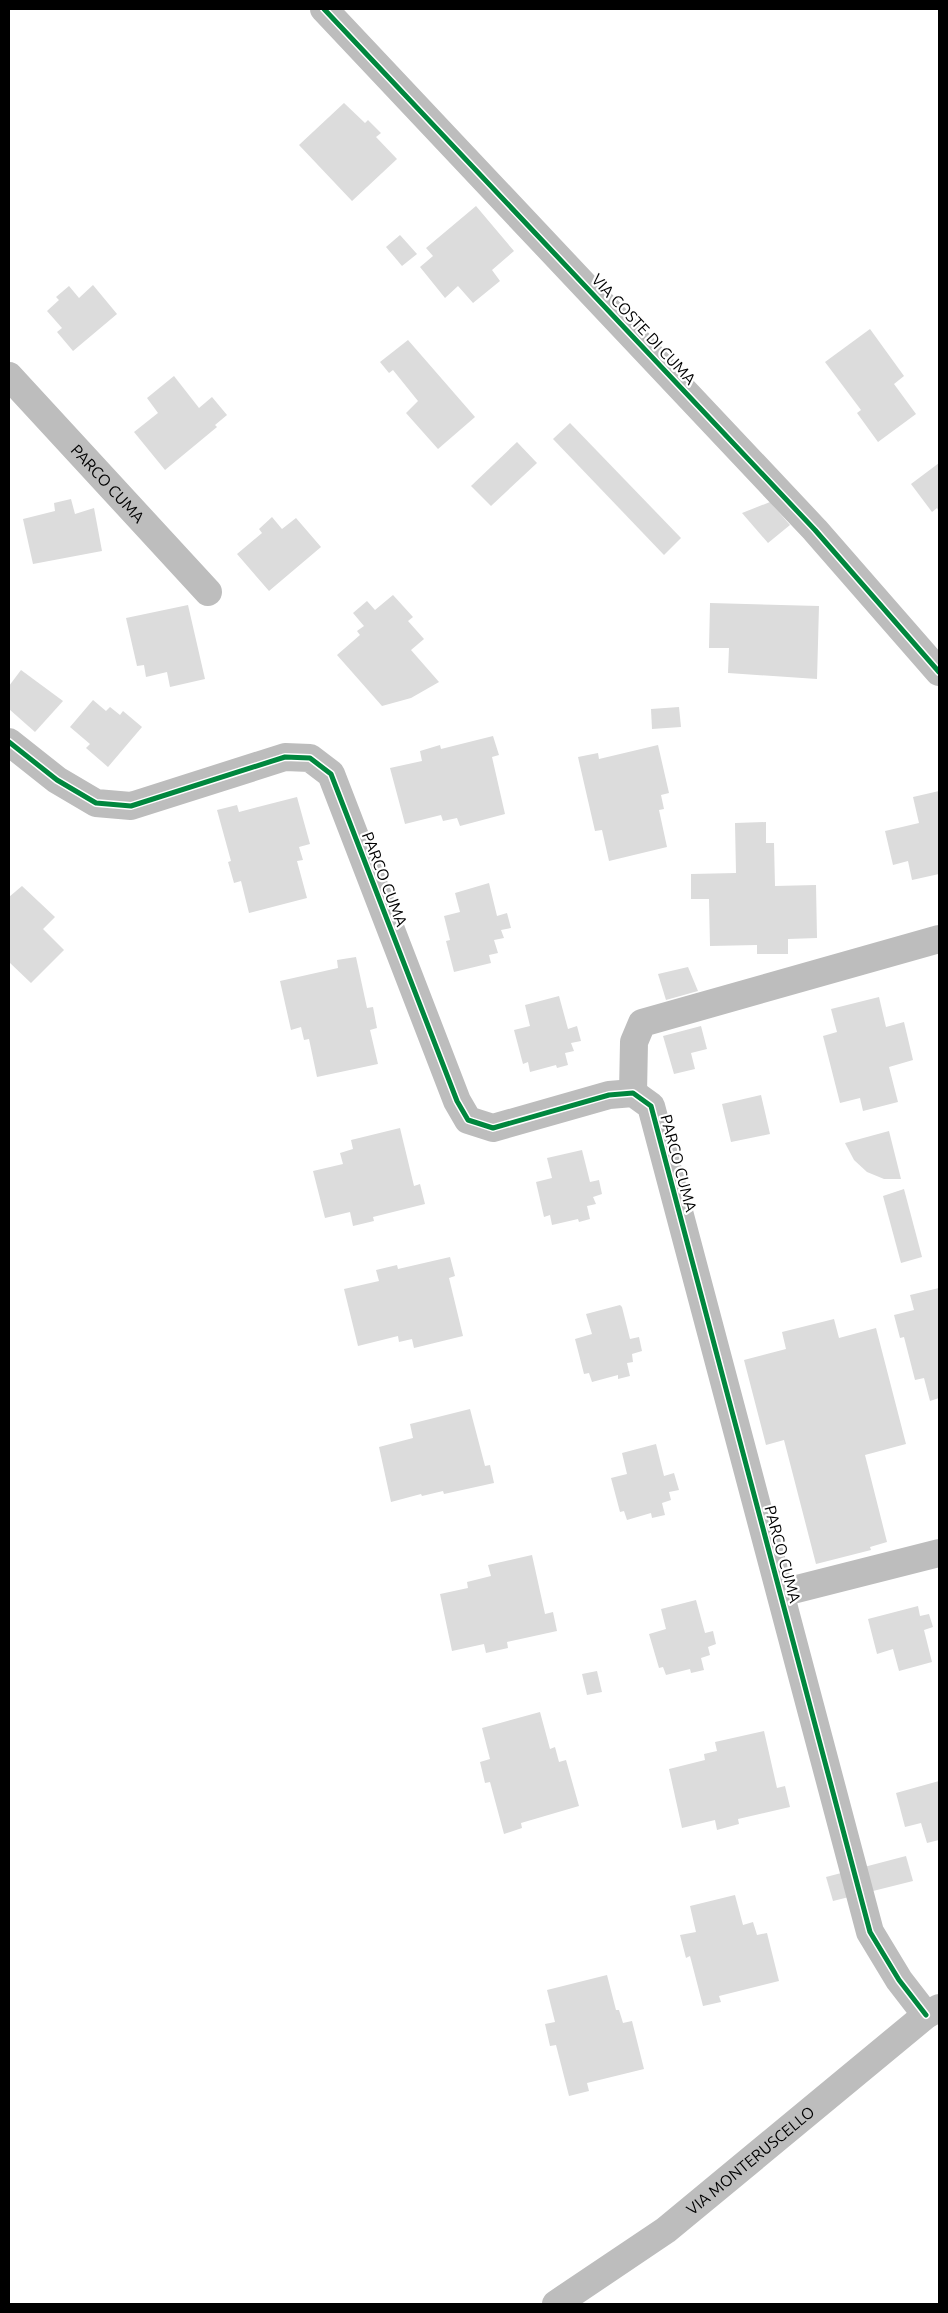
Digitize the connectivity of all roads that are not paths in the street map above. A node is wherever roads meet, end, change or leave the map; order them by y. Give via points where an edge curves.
1 (324, 9) edge
2 (9, 376) edge
3 (208, 592) dead end
4 (939, 672) edge
5 (9, 742) edge
6 (939, 940) edge
7 (633, 1093) junction
8 (939, 1553) edge
9 (781, 1593) junction
10 (933, 2012) edge
11 (556, 2304) edge

1 - 4 street, VIA COSTE DI CUMA via 815,530
2 - 3 street, PARCO CUMA
5 - 7 street, PARCO CUMA via 57,780 96,803 132,806 286,757 310,758 332,774 457,1101 468,1120 493,1128 609,1095
6 - 7 street via 642,1023 634,1042
7 - 9 street, PARCO CUMA via 651,1106
8 - 9 street, PARCO CUMA
9 - 10 street, PARCO CUMA via 870,1932 899,1980
10 - 11 street, VIA MONTERUSCELLO via 666,2230

